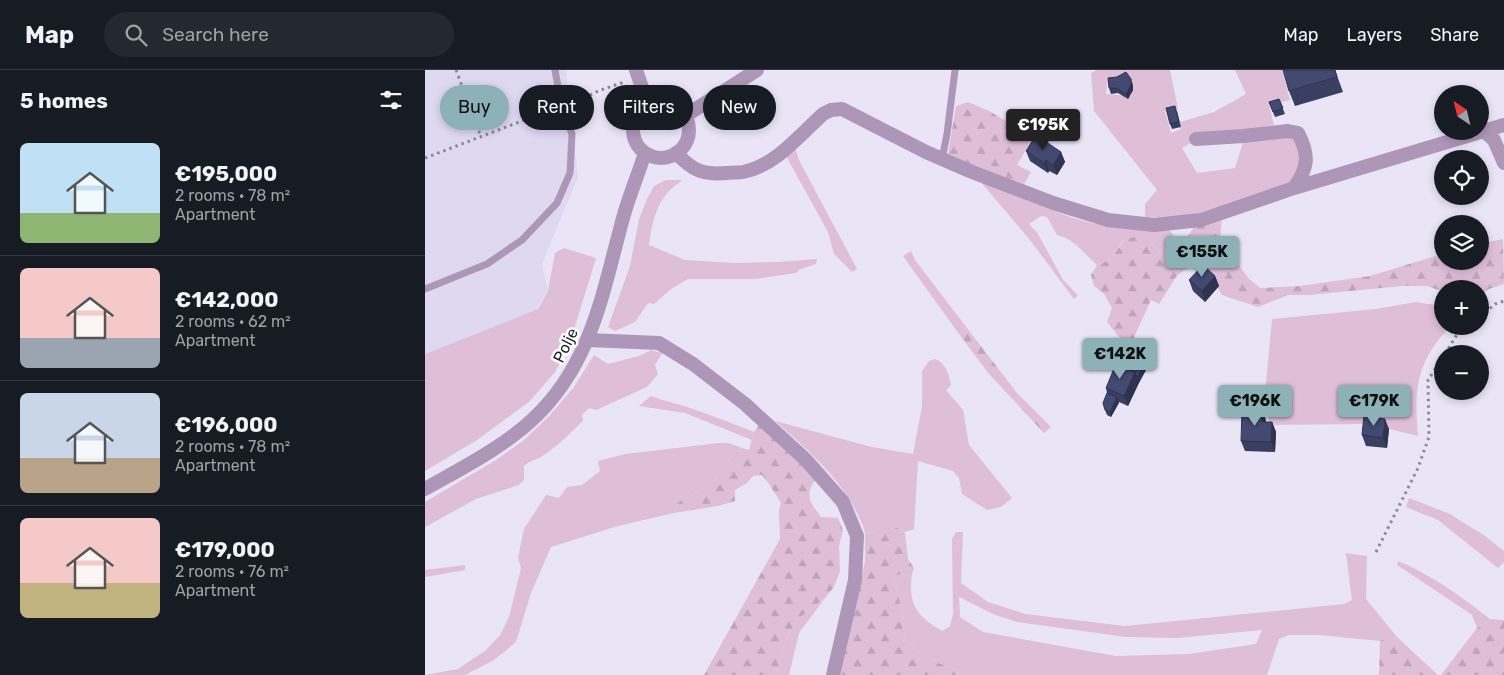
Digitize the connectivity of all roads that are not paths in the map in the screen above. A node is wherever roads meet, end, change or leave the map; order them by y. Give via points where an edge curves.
1 (555, 70) edge
2 (637, 70) edge
3 (757, 70) edge
4 (955, 70) edge
5 (642, 85) edge
6 (693, 111) edge
7 (1504, 125) edge
8 (632, 130) edge
9 (689, 130) edge
10 (1489, 130) edge
11 (1489, 135) edge
12 (1196, 139) dead end
13 (1454, 140) edge
14 (645, 153) junction
15 (676, 153) junction
16 (942, 158) junction
17 (1504, 163) edge
18 (1294, 188) junction
19 (425, 289) edge
20 (588, 340) junction
21 (425, 488) edge
22 (833, 675) edge

1 - 19 lane via 561,104 573,134 570,173 557,203 522,240 487,264
2 - 5 street
3 - 6 street
4 - 16 lane
7 - 10 street
8 - 14 street via 638,147
9 - 15 street via 687,140
11 - 17 street via 1495,140
12 - 18 street via 1288,131 1299,133 1307,160 1304,175
13 - 18 street
14 - 15 street via 661,158
14 - 20 street, Polje via 623,216 604,296
15 - 16 street via 687,165 701,172 744,172 776,156 823,114 842,110
16 - 18 street via 1071,209 1108,220 1154,225 1201,220
20 - 21 street, Polje via 574,370 533,419 505,441
20 - 22 street via 659,343 693,364 759,416 806,460 843,502 857,536 855,580

